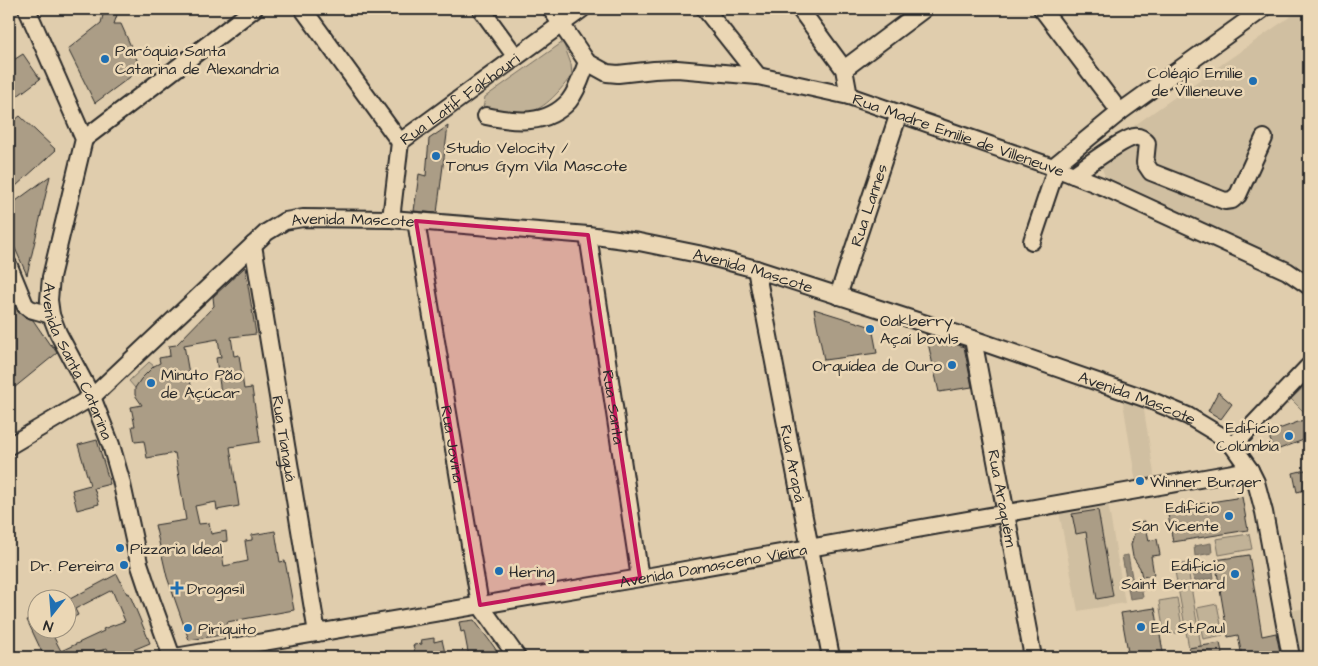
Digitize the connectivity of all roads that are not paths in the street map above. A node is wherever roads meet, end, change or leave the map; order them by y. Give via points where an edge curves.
1 (27, 9) edge
2 (254, 9) edge
3 (303, 9) edge
4 (480, 9) edge
5 (551, 9) edge
6 (582, 9) edge
7 (705, 9) edge
8 (800, 9) edge
9 (924, 9) edge
10 (1042, 9) edge
11 (1264, 9) edge
12 (562, 24) junction
13 (516, 57) junction
14 (587, 62) junction
15 (844, 68) junction
16 (758, 76) junction
17 (849, 96) junction
18 (1120, 112) junction
19 (899, 113) junction
20 (486, 116) dead end
21 (1264, 138) dead end
22 (84, 139) junction
23 (400, 142) junction
24 (1055, 168) junction
25 (1073, 175) junction
26 (391, 219) junction
27 (416, 221) junction
28 (588, 235) junction
29 (1032, 241) dead end
30 (253, 245) junction
31 (9, 267) edge
32 (756, 270) junction
33 (1309, 286) edge
34 (838, 296) junction
35 (51, 315) junction
36 (973, 339) junction
37 (1309, 366) edge
38 (92, 397) junction
39 (9, 446) edge
40 (1233, 446) junction
41 (1250, 470) junction
42 (1006, 513) junction
43 (809, 547) junction
44 (640, 578) junction
45 (480, 605) junction
46 (317, 633) junction
47 (174, 657) edge
48 (517, 657) edge
49 (831, 657) edge
50 (1033, 657) edge
51 (1291, 657) edge

1 - 22 street
2 - 22 street
3 - 23 street
4 - 13 street
5 - 12 street
6 - 12 street, Rua Latif Fakhouri
7 - 16 street
8 - 15 street
9 - 15 street
10 - 18 street
11 - 18 street
12 - 13 street, Rua Latif Fakhouri
12 - 14 street
13 - 23 street, Rua Latif Fakhouri
14 - 16 street, Rua Madre Emilie de Villeneuve via 608,73 618,74 677,69
14 - 20 street via 570,100 546,117 526,122
15 - 17 street
16 - 17 street, Rua Madre Emilie de Villeneuve
17 - 19 street, Rua Madre Emilie de Villeneuve
18 - 24 street
19 - 24 street, Rua Madre Emilie de Villeneuve
19 - 34 street, Rua Lannes
21 - 25 street via 1238,196 1225,202 1151,172 1145,163 1147,143 1139,137 1113,149
22 - 35 street, Avenida Santa Catarina via 51,277
23 - 26 street, Rua Latif Fakhouri
24 - 25 street, Rua Madre Emilie de Villeneuve
24 - 29 street
25 - 33 street, Rua Madre Emilie de Villeneuve via 1287,271
26 - 27 street, Avenida Mascote
26 - 30 street, Avenida Mascote via 303,218 285,221
27 - 28 street, Avenida Mascote
27 - 45 street, Rua Jovina
28 - 32 street, Avenida Mascote via 703,255
28 - 44 street, Rua Santa
30 - 38 street, Avenida Mascote
30 - 46 street, Rua Tianguá
31 - 35 street via 25,305
32 - 34 street, Avenida Mascote
32 - 43 street, Rua Arapá
34 - 36 street, Avenida Mascote
35 - 38 street, Avenida Santa Catarina
36 - 40 street, Avenida Mascote via 1150,400 1188,416
36 - 42 street, Rua Araquém
37 - 40 street
38 - 39 street, Avenida Mascote
38 - 47 street, Avenida Santa Catarina via 113,454 142,572
40 - 41 street, Avenida Mascote
41 - 42 street, Avenida Damasceno Vieira
41 - 51 street, Avenida Mascote via 1264,512
42 - 43 street, Avenida Damasceno Vieira
42 - 50 street, Rua Araquém
43 - 44 street, Avenida Damasceno Vieira
43 - 49 street, Rua Arapá
44 - 45 street, Avenida Damasceno Vieira
45 - 46 street, Avenida Damasceno Vieira
45 - 48 street, Rua Jovina
46 - 47 street, Avenida Damasceno Vieira

